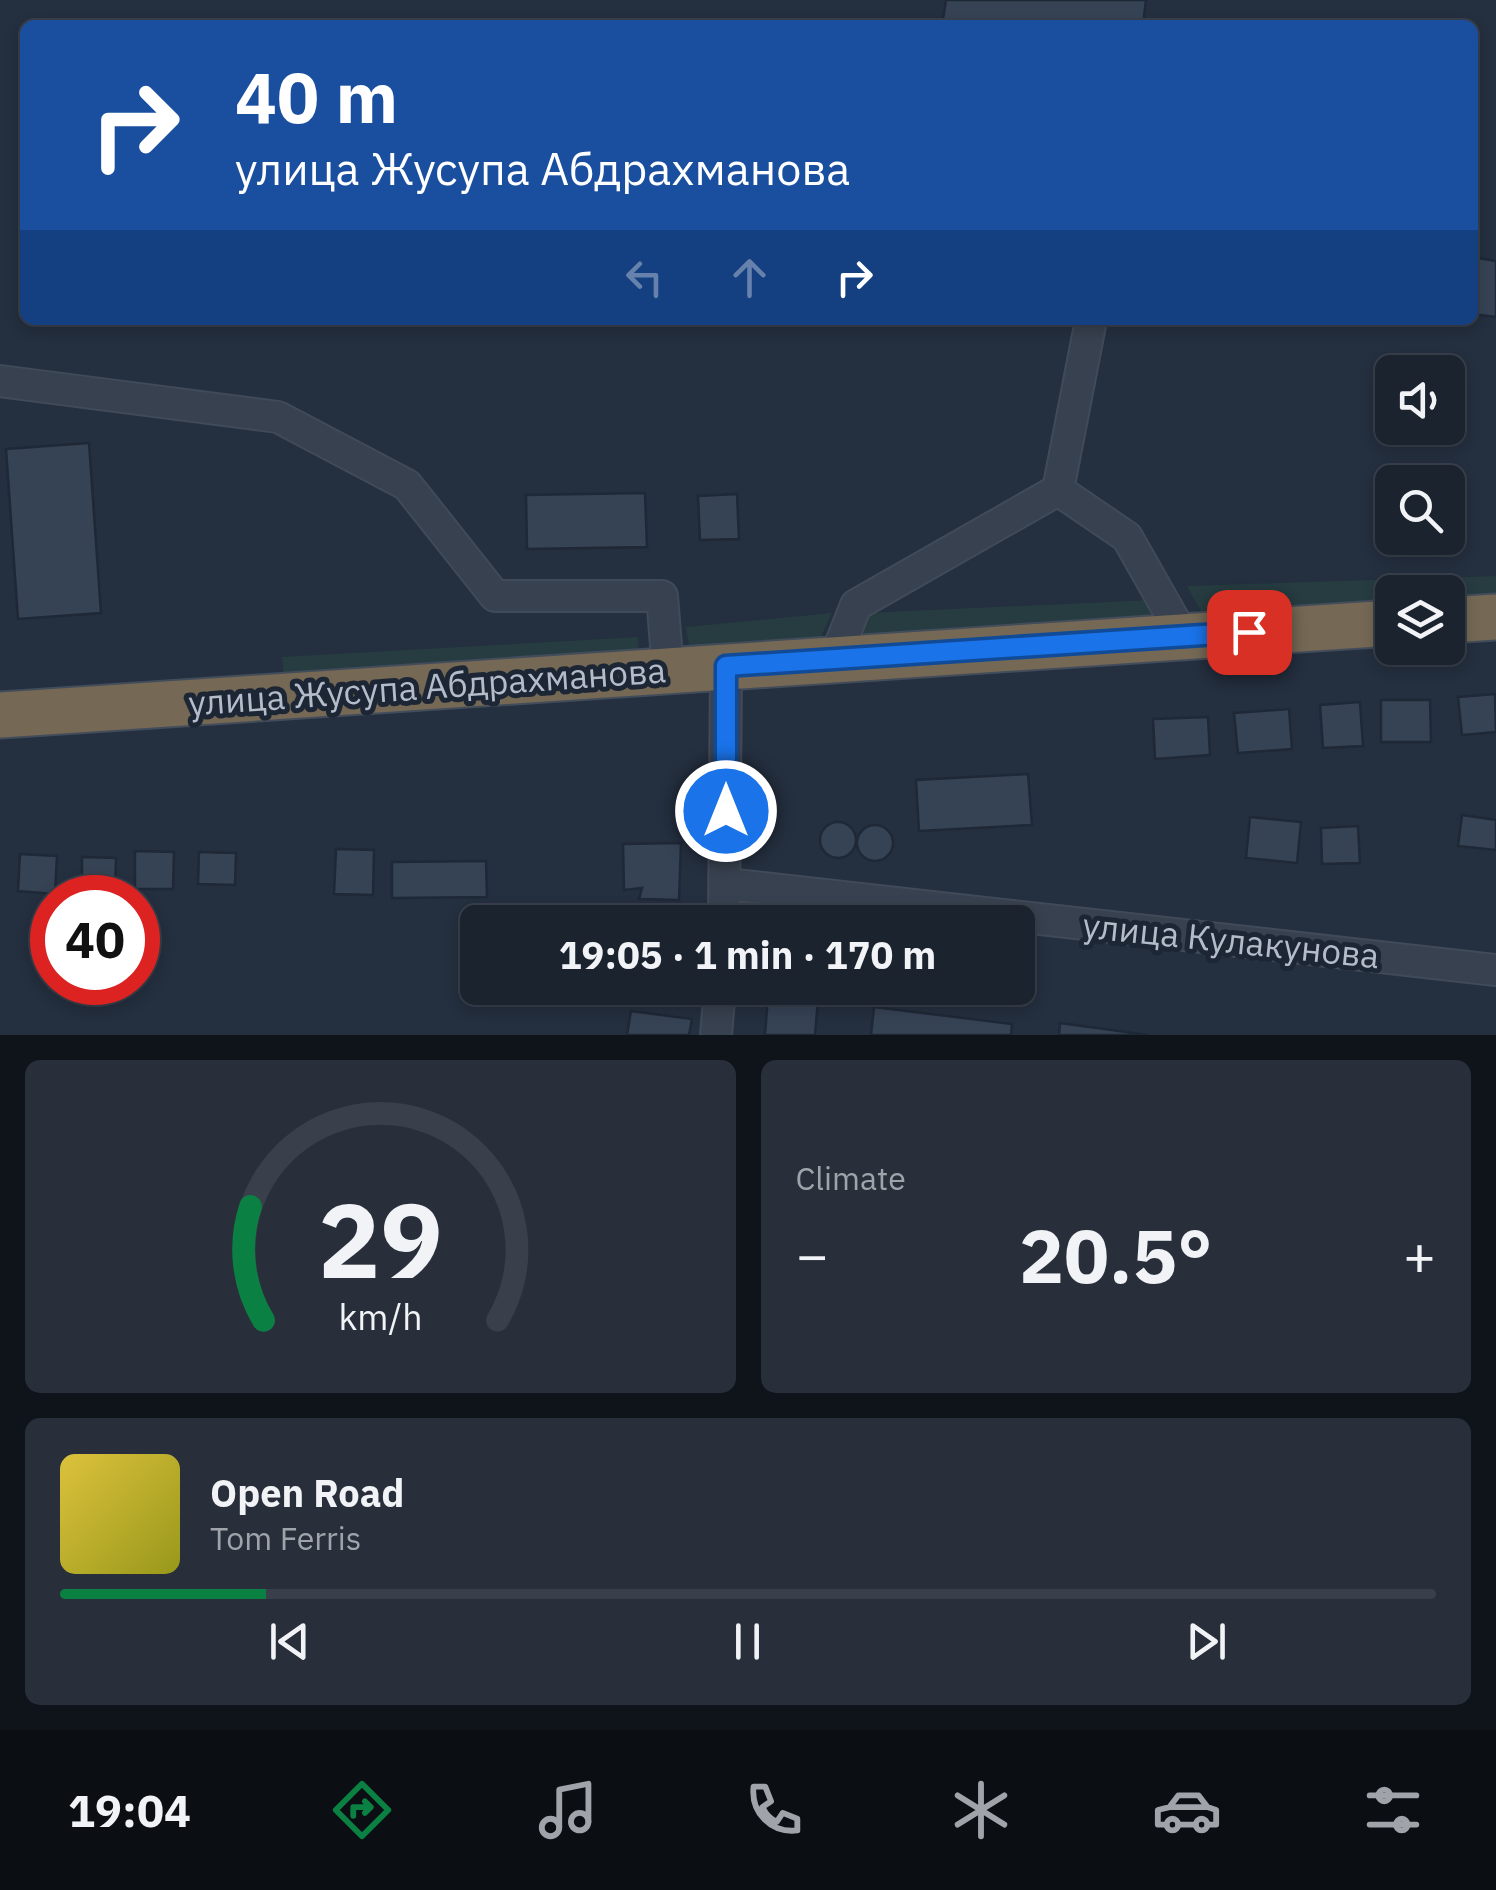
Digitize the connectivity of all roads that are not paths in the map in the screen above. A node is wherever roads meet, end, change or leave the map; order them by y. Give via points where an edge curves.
1 (1090, 325) edge
2 (0, 381) edge
3 (1058, 490) junction
4 (1496, 617) edge
5 (1465, 619) edge
6 (1375, 624) edge
7 (1183, 636) junction
8 (835, 658) junction
9 (726, 666) junction
10 (668, 670) junction
11 (0, 715) edge
12 (727, 884) junction
13 (725, 905) edge
14 (1496, 970) edge
15 (719, 1005) edge
16 (716, 1035) edge

1 - 3 street
2 - 10 street via 278,417 407,484 495,596 662,596
3 - 7 street via 1128,537
3 - 8 street via 856,605
4 - 5 highway
6 - 7 highway, улица Жусупа Абдрахманова
7 - 8 highway, улица Жусупа Абдрахманова
8 - 9 highway, улица Жусупа Абдрахманова
9 - 10 highway, улица Жусупа Абдрахманова
9 - 12 street
10 - 11 highway, улица Жусупа Абдрахманова
12 - 13 street
12 - 14 street, улица Кулакунова
15 - 16 street

